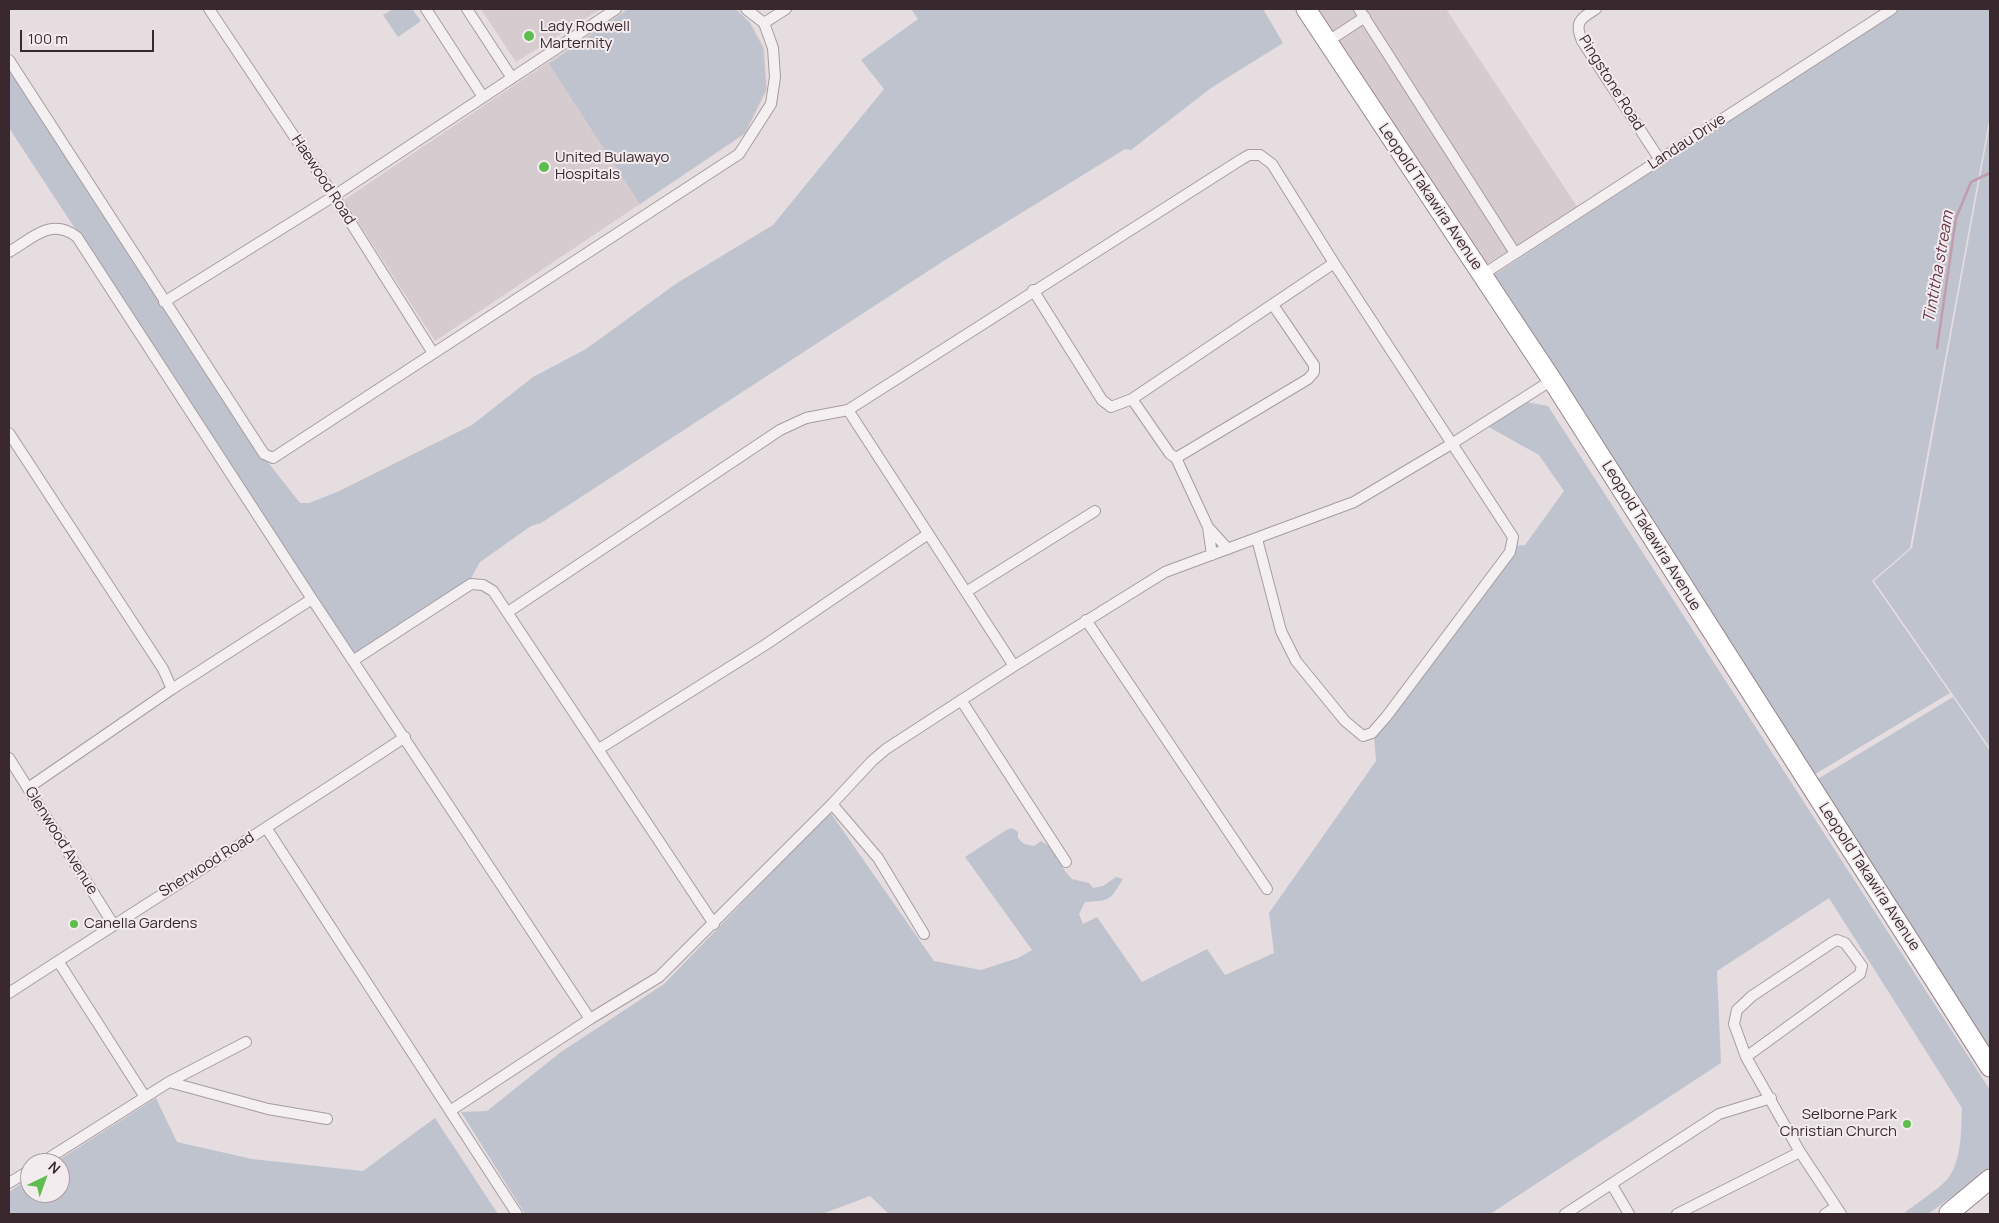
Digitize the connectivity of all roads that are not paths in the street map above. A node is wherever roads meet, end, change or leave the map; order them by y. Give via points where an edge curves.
1 (209, 9) edge
2 (426, 9) edge
3 (467, 9) edge
4 (616, 9) edge
5 (746, 9) edge
6 (786, 9) edge
7 (1306, 9) edge
8 (1596, 9) edge
9 (1892, 9) edge
10 (1362, 13) edge
11 (764, 23) junction
12 (1328, 42) junction
13 (9, 60) edge
14 (512, 78) junction
15 (483, 97) junction
16 (1660, 160) junction
17 (334, 196) junction
18 (9, 252) edge
19 (1515, 253) junction
20 (1334, 263) junction
21 (1482, 275) junction
22 (1033, 290) junction
23 (164, 302) junction
24 (1273, 305) junction
25 (433, 353) junction
26 (1552, 380) junction
27 (1132, 399) junction
28 (848, 410) junction
29 (9, 433) edge
30 (1453, 443) junction
31 (1176, 458) junction
32 (1095, 511) dead end
33 (1208, 527) junction
34 (928, 534) junction
35 (1257, 539) junction
36 (1228, 549) junction
37 (1212, 555) junction
38 (966, 592) junction
39 (312, 599) junction
40 (508, 612) junction
41 (1086, 620) junction
42 (354, 660) junction
43 (1014, 666) junction
44 (172, 689) junction
45 (961, 700) junction
46 (405, 737) junction
47 (599, 749) junction
48 (9, 758) edge
49 (28, 788) junction
50 (832, 804) junction
51 (267, 829) junction
52 (1066, 862) dead end
53 (1267, 889) dead end
54 (113, 924) junction
55 (714, 924) junction
56 (924, 934) dead end
57 (58, 961) junction
58 (9, 992) edge
59 (590, 1019) junction
60 (246, 1042) dead end
61 (1746, 1057) junction
62 (1989, 1066) edge
63 (170, 1082) junction
64 (145, 1097) junction
65 (1771, 1098) junction
66 (450, 1110) junction
67 (327, 1119) dead end
68 (1800, 1152) junction
69 (57, 1153) edge
70 (20, 1176) edge
71 (1990, 1178) edge
72 (9, 1183) edge
73 (1612, 1185) junction
74 (1839, 1211) edge
75 (1949, 1213) dead end
76 (517, 1214) edge
77 (1565, 1214) edge
78 (1629, 1214) edge
79 (1677, 1214) edge
80 (1825, 1214) edge

1 - 17 street, Haewood Road
2 - 15 street
3 - 14 street
4 - 14 street
5 - 11 street
6 - 11 street
7 - 12 highway, Leopold Takawira Avenue
8 - 16 street, Pingstone Road via 1579,22 1577,27 1582,41
9 - 16 street, Landau Drive
10 - 12 street
10 - 19 street
11 - 25 street via 773,48 775,78 771,104 739,154
12 - 21 highway, Leopold Takawira Avenue
13 - 23 street
14 - 15 street
15 - 17 street
16 - 19 street, Landau Drive
17 - 23 street
17 - 25 street, Haewood Road
18 - 39 street via 48,229 68,229 78,237
19 - 21 street, Landau Drive
20 - 22 street via 1272,164 1260,154 1249,155
20 - 24 street
20 - 30 street
21 - 26 highway, Leopold Takawira Avenue
22 - 27 street via 1102,400 1111,407
22 - 28 street
23 - 25 street via 268,458 278,456
24 - 27 street
24 - 31 street via 1314,365 1312,375
26 - 30 street
26 - 62 highway, Leopold Takawira Avenue
27 - 31 street
28 - 34 street
28 - 40 street via 806,418 780,430
29 - 44 street via 163,669
30 - 35 street via 1354,502
30 - 35 street via 1513,537 1512,547 1386,717 1367,736 1359,734 1345,721 1296,661 1281,631
31 - 33 street
32 - 38 street
33 - 36 street
33 - 37 street
34 - 38 street
34 - 47 street via 765,645
35 - 36 street
36 - 37 street
37 - 41 street via 1164,572
38 - 43 street
39 - 42 street
39 - 44 street
40 - 42 street via 493,591 483,585 471,584
40 - 47 street
41 - 43 street
41 - 53 street
42 - 46 street
43 - 45 street
44 - 49 street
45 - 50 street via 880,754
45 - 52 street
46 - 51 street, Sherwood Road
46 - 59 street
47 - 55 street
48 - 49 street, Glenwood Avenue
49 - 54 street, Glenwood Avenue
50 - 55 street
50 - 56 street via 878,858
51 - 54 street, Sherwood Road
51 - 66 street
54 - 57 street, Sherwood Road
55 - 59 street via 659,977
57 - 58 street, Sherwood Road
57 - 64 street
59 - 66 street
60 - 63 street
61 - 61 street via 1860,974 1862,966 1845,943 1833,942 1738,1007 1735,1029
61 - 65 street
63 - 64 street
63 - 67 street via 268,1109
64 - 69 street
65 - 68 street
65 - 73 street via 1719,1114
66 - 76 street
68 - 74 street
68 - 79 street
70 - 72 street
71 - 75 highway
73 - 77 street
73 - 78 street
74 - 80 street

